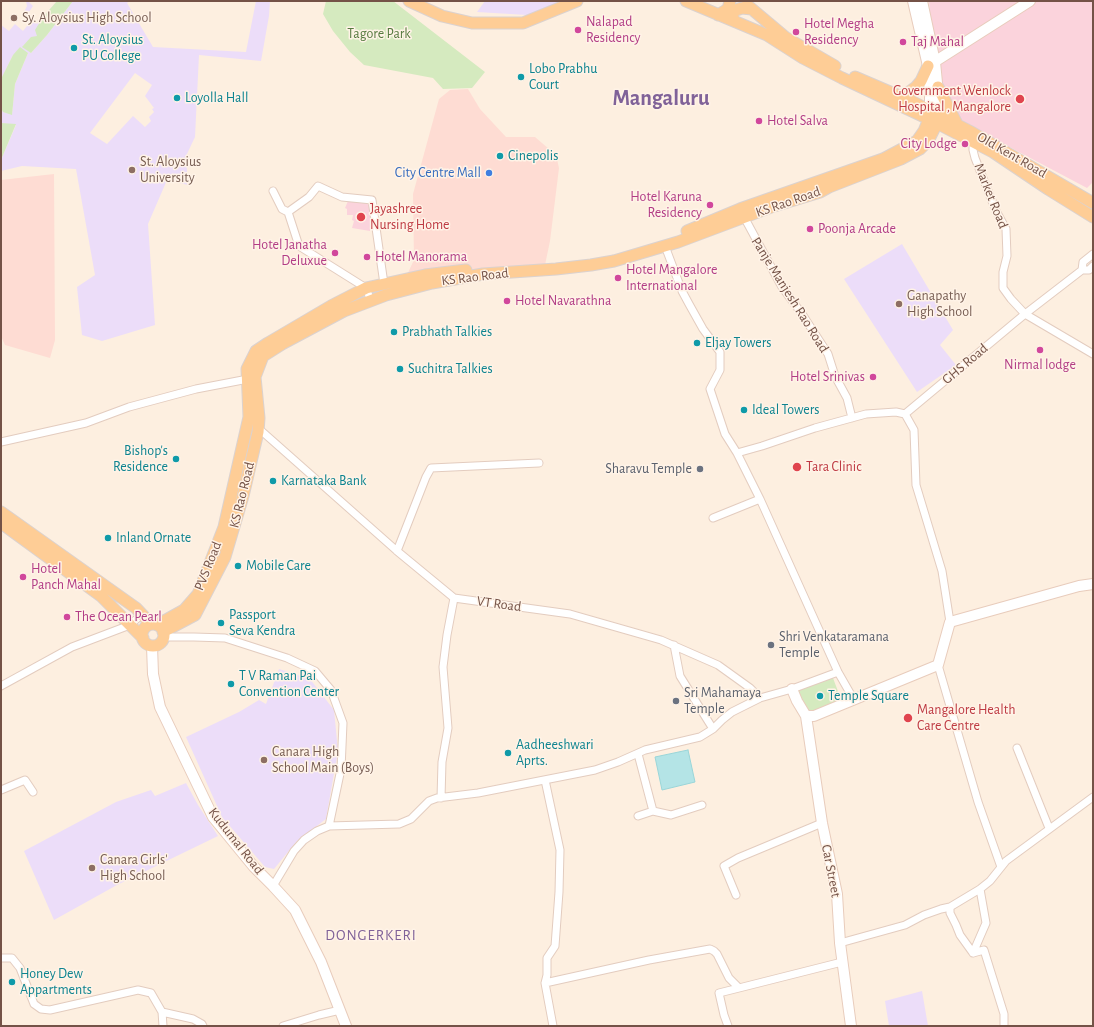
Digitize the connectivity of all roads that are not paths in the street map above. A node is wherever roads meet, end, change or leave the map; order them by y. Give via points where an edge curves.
1 (409, 1) edge
2 (577, 1) edge
3 (686, 1) edge
4 (730, 1) edge
5 (742, 1) edge
6 (914, 1) edge
7 (922, 1) edge
8 (1030, 1) edge
9 (752, 9) junction
10 (718, 15) junction
11 (736, 22) junction
12 (932, 64) junction
13 (938, 87) junction
14 (900, 96) junction
15 (933, 117) junction
16 (957, 124) junction
17 (973, 141) junction
18 (273, 191) dead end
19 (1093, 203) edge
20 (288, 212) junction
21 (742, 213) junction
22 (1093, 217) edge
23 (665, 246) junction
24 (1093, 254) edge
25 (1093, 266) edge
26 (1082, 270) junction
27 (384, 284) junction
28 (366, 288) junction
29 (371, 301) junction
30 (1025, 314) junction
31 (1093, 354) edge
32 (247, 374) junction
33 (906, 414) junction
34 (852, 418) junction
35 (248, 422) junction
36 (258, 427) junction
37 (1, 442) edge
38 (737, 453) junction
39 (539, 464) dead end
40 (760, 499) junction
41 (1, 512) edge
42 (713, 518) dead end
43 (1, 523) edge
44 (397, 551) junction
45 (1093, 584) edge
46 (454, 598) junction
47 (142, 614) junction
48 (950, 622) junction
49 (130, 625) junction
50 (159, 629) junction
51 (143, 638) junction
52 (152, 646) junction
53 (674, 646) junction
54 (938, 665) junction
55 (838, 672) junction
56 (1, 686) edge
57 (792, 689) junction
58 (760, 698) junction
59 (854, 700) junction
60 (806, 716) junction
61 (713, 729) junction
62 (1017, 748) dead end
63 (638, 754) junction
64 (545, 780) junction
65 (1, 790) edge
66 (34, 792) dead end
67 (1093, 797) edge
68 (441, 798) junction
69 (702, 805) dead end
70 (653, 811) junction
71 (638, 816) dead end
72 (822, 823) junction
73 (329, 826) junction
74 (1049, 828) junction
75 (1002, 859) junction
76 (273, 886) junction
77 (980, 889) junction
78 (736, 895) dead end
79 (950, 907) junction
80 (840, 943) junction
81 (973, 953) junction
82 (1, 958) edge
83 (842, 962) junction
84 (545, 983) junction
85 (738, 988) junction
86 (340, 1010) junction
87 (162, 1012) junction
88 (163, 1026) edge
89 (203, 1026) edge
90 (283, 1026) edge
91 (346, 1026) edge
92 (553, 1026) edge
93 (728, 1026) edge
94 (851, 1026) edge
95 (1004, 1026) edge

1 - 2 main road via 442,16 472,23 523,23
3 - 10 main road
4 - 10 main road via 728,9
5 - 9 main road
6 - 12 street
7 - 12 street
8 - 12 street
9 - 11 main road via 736,10 732,17
9 - 14 main road via 785,37 832,65
10 - 11 main road
11 - 15 main road via 766,35 842,78
12 - 13 street
12 - 14 main road via 916,87
12 - 15 street via 930,97
13 - 15 street
13 - 16 main road
14 - 15 main road
15 - 16 main road, Old Kent Road
15 - 17 main road
15 - 21 main road via 917,141 883,159
16 - 19 main road, Old Kent Road
17 - 22 main road
17 - 30 street, Market Road via 975,158 1006,229 1007,256 1003,288
18 - 20 street via 282,209
20 - 27 street via 309,197 318,186 342,197 372,200
20 - 28 street via 299,246
21 - 23 main road, KS Rao Road
21 - 27 main road via 630,252 574,261 425,275
21 - 34 street, Panje Manjesh Rao Road via 782,287 828,354 835,376 847,398
23 - 29 main road, KS Rao Road via 591,265 483,274 432,283
23 - 38 street via 689,304 720,352 720,370 710,389 725,434
24 - 26 street via 1083,262
25 - 26 street via 1089,270
26 - 30 street, GHS Road
27 - 28 main road
28 - 29 street
28 - 32 main road via 256,351
29 - 36 main road, KS Rao Road via 344,311 263,356 256,377
30 - 31 street, Market Road
30 - 33 street, GHS Road
32 - 35 main road, PVS Road
32 - 37 street via 129,407 86,423
33 - 34 street via 866,414
33 - 48 street via 914,430 916,485 942,571
34 - 38 street
35 - 36 street
35 - 50 main road, PVS Road via 224,528 198,594 184,610
36 - 44 street
36 - 50 main road, KS Rao Road via 243,496 225,557 195,615
38 - 40 street
39 - 44 street via 431,468
40 - 42 street
40 - 55 street
41 - 47 main road
43 - 49 main road via 101,596
44 - 46 street
45 - 48 street
46 - 53 street, VT Road via 570,614
46 - 68 street via 443,667 448,728 442,762
47 - 49 street
47 - 50 main road
48 - 54 street
49 - 51 main road
49 - 56 street via 72,647
50 - 51 main road via 146,627 143,630
50 - 52 main road via 161,642
50 - 73 street via 194,636 225,638 287,658 315,671 331,690 343,723 341,769
51 - 52 main road
52 - 76 street, Kudumal Road via 153,674 160,707 213,817
53 - 58 street, VT Road via 718,665
53 - 61 street via 680,676
54 - 59 street
54 - 75 street via 978,802
55 - 57 street
55 - 59 street
57 - 58 street
57 - 60 street
58 - 61 street via 732,712
59 - 60 street via 814,716
60 - 72 street, Car Street
61 - 63 street via 700,737 645,750
62 - 74 street
63 - 64 street via 595,770
63 - 70 street
64 - 68 street
64 - 84 street via 560,850 555,946 547,958
65 - 66 street via 25,780
67 - 74 street
68 - 73 street via 429,802 411,819 399,824
69 - 70 street via 671,815
70 - 71 street
72 - 78 street via 724,866
72 - 80 street, Car Street via 837,894
73 - 76 street via 317,831 294,850
74 - 75 street
75 - 77 street via 1002,867
76 - 86 street, Kudumal Road via 295,910 321,962
77 - 79 street
77 - 81 street via 986,922
79 - 80 street via 924,915 905,925
79 - 81 street via 950,913 960,935
80 - 83 street, Car Street
81 - 95 street via 984,950 1004,1014
82 - 87 street via 12,958 20,968 34,1004 41,1009 50,1010 138,990 151,993
83 - 85 street
83 - 94 street, Car Street
84 - 85 street via 710,949 717,954 729,978
84 - 92 street
85 - 93 street via 719,993
86 - 90 street
86 - 91 street, Kudumal Road
87 - 88 street
87 - 89 street via 192,1019

